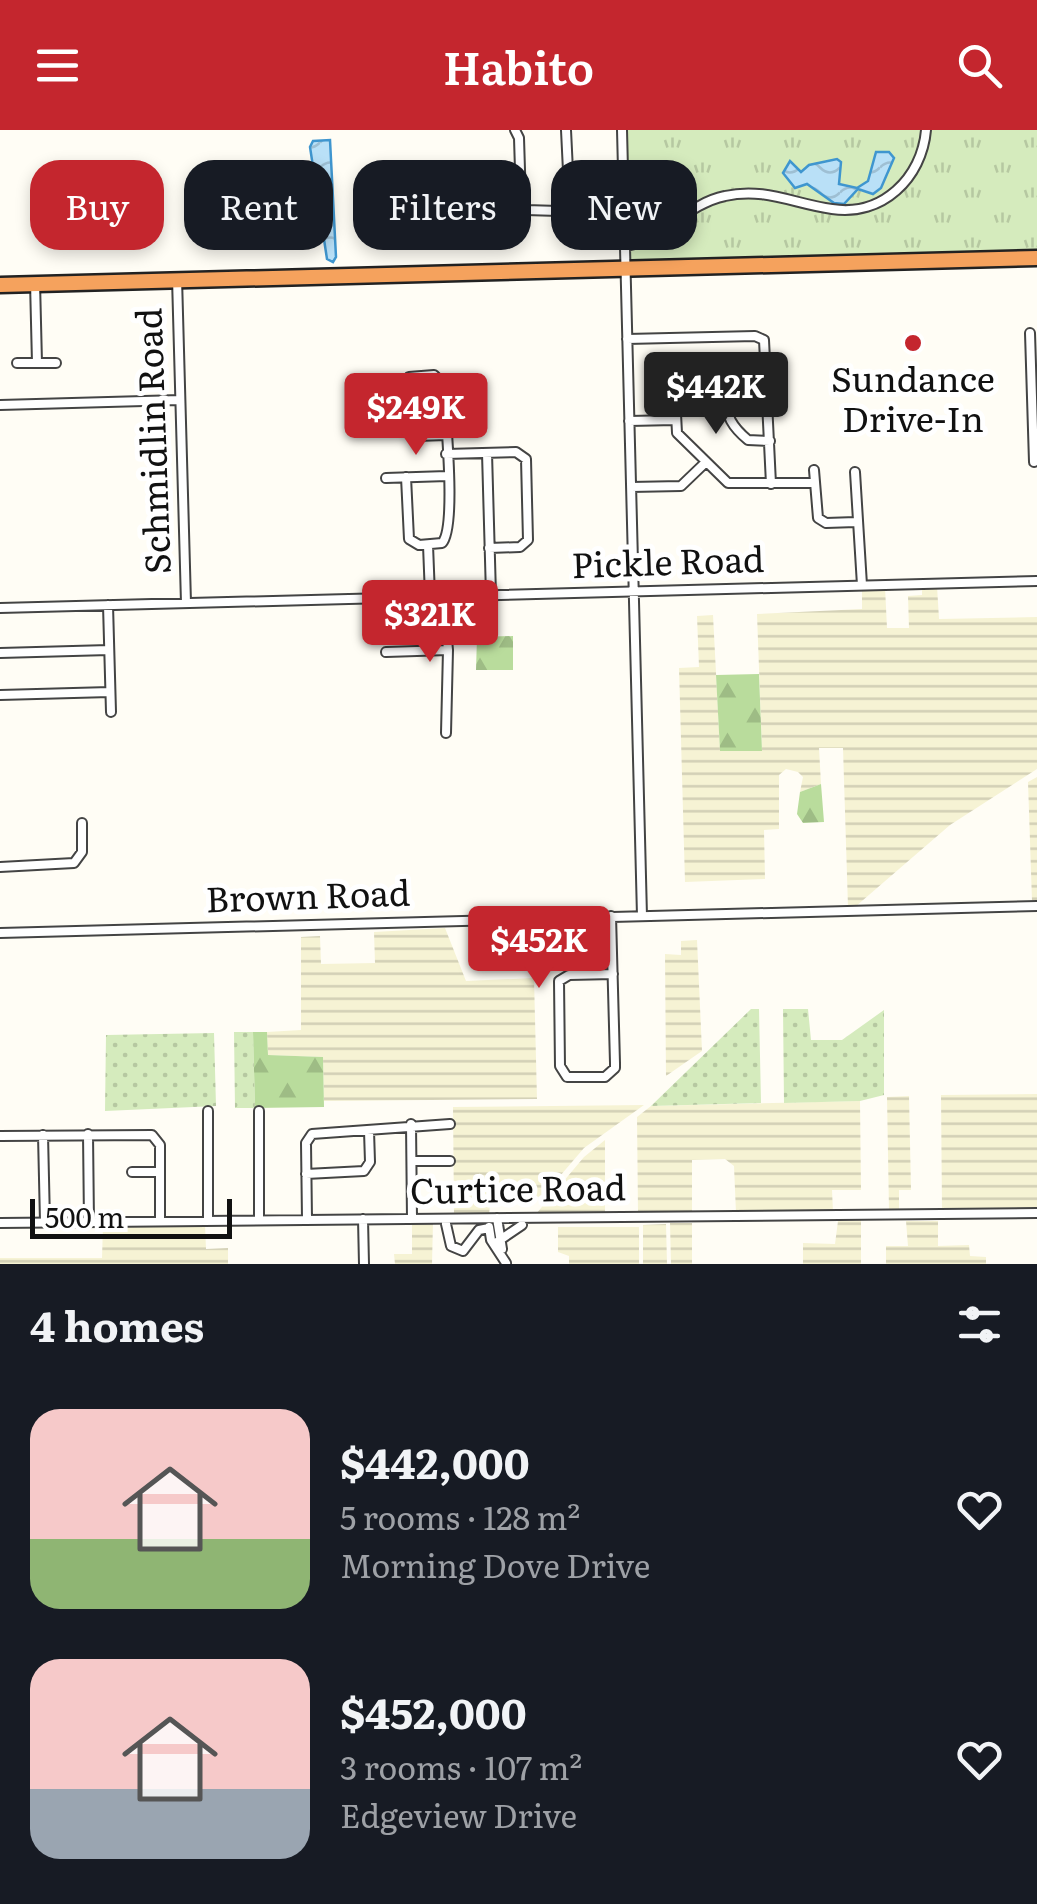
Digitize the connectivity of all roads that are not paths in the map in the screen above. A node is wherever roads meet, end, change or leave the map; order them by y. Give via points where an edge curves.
1 (514, 130) edge
2 (566, 130) edge
3 (622, 130) edge
4 (926, 130) edge
5 (567, 160) edge
6 (623, 160) edge
7 (697, 207) edge
8 (551, 212) edge
9 (624, 250) edge
10 (1037, 258) edge
11 (624, 269) junction
12 (177, 278) junction
13 (26, 282) junction
14 (0, 283) edge
15 (1030, 333) dead end
16 (627, 339) junction
17 (1034, 346) edge
18 (56, 362) dead end
19 (37, 363) junction
20 (17, 364) dead end
21 (1034, 379) edge
22 (180, 400) junction
23 (0, 405) edge
24 (675, 420) junction
25 (629, 421) junction
26 (446, 435) junction
27 (770, 441) junction
28 (487, 453) junction
29 (446, 454) junction
30 (706, 462) junction
31 (1034, 462) dead end
32 (814, 470) dead end
33 (855, 472) dead end
34 (446, 476) junction
35 (406, 477) junction
36 (386, 478) dead end
37 (814, 483) junction
38 (772, 484) junction
39 (631, 488) junction
40 (856, 522) junction
41 (428, 546) junction
42 (489, 548) junction
43 (1037, 581) edge
44 (862, 585) junction
45 (634, 591) junction
46 (490, 595) junction
47 (430, 596) junction
48 (443, 596) junction
49 (186, 603) junction
50 (108, 605) junction
51 (0, 608) edge
52 (109, 650) junction
53 (448, 650) junction
54 (386, 652) dead end
55 (0, 653) edge
56 (110, 692) junction
57 (0, 695) edge
58 (111, 712) dead end
59 (446, 733) dead end
60 (82, 823) dead end
61 (0, 867) edge
62 (1037, 906) edge
63 (611, 916) junction
64 (642, 916) junction
65 (0, 933) edge
66 (613, 974) junction
67 (208, 1111) dead end
68 (259, 1111) dead end
69 (412, 1124) junction
70 (450, 1124) dead end
71 (369, 1131) junction
72 (88, 1134) junction
73 (42, 1135) junction
74 (0, 1136) edge
75 (450, 1160) dead end
76 (412, 1161) junction
77 (132, 1172) dead end
78 (160, 1172) junction
79 (306, 1174) junction
80 (1037, 1213) edge
81 (363, 1219) junction
82 (412, 1219) junction
83 (208, 1220) junction
84 (259, 1220) junction
85 (307, 1220) junction
86 (160, 1221) junction
87 (45, 1222) junction
88 (89, 1222) junction
89 (492, 1222) junction
90 (0, 1223) edge
91 (446, 1224) dead end
92 (522, 1225) dead end
93 (495, 1242) junction
94 (508, 1262) edge
95 (364, 1264) edge

1 - 8 street via 523,207
2 - 5 street
3 - 6 street
4 - 7 street via 912,175 872,205 836,210 772,194 726,196
9 - 11 street
10 - 11 highway
11 - 12 highway
11 - 16 street
12 - 13 highway
12 - 22 street, Schmidlin Road
13 - 14 highway
13 - 19 street
15 - 17 street
16 - 25 street
16 - 27 street via 764,340
17 - 21 street
18 - 19 street
19 - 20 street
21 - 31 street
22 - 23 street
22 - 49 street, Schmidlin Road
24 - 25 street
24 - 27 street via 678,390 714,386 724,394 729,424 748,440
24 - 30 street via 678,436
25 - 39 street
26 - 26 street via 444,384 438,376 411,376 404,383 405,427 416,436
26 - 29 street
27 - 38 street
28 - 29 street
28 - 42 street
28 - 42 street via 522,454 528,464 528,539 520,546
29 - 34 street
30 - 38 street via 731,484
30 - 39 street via 681,486
32 - 37 street
33 - 40 street
34 - 35 street
34 - 41 street via 447,537
35 - 36 street
35 - 41 street via 408,537
37 - 38 street
37 - 40 street via 818,518
39 - 45 street
40 - 44 street
41 - 47 street
42 - 46 street
43 - 44 street, Pickle Road
44 - 45 street, Pickle Road
45 - 46 street, Pickle Road
45 - 64 street
46 - 48 street, Pickle Road
47 - 48 street, Pickle Road
47 - 49 street, Pickle Road
48 - 53 street
49 - 50 street, Pickle Road
50 - 51 street, Pickle Road
50 - 52 street
52 - 55 street
52 - 56 street
53 - 54 street
53 - 59 street
56 - 57 street
56 - 58 street
60 - 61 street via 83,849 74,863
62 - 64 street, Brown Road
63 - 64 street, Brown Road
63 - 65 street, Brown Road
63 - 66 street
66 - 66 street via 570,974 559,981 563,1073 572,1078 612,1073
67 - 83 street
68 - 84 street
69 - 70 street
69 - 71 street
69 - 76 street
71 - 79 street via 312,1134
71 - 79 street via 364,1171
72 - 73 street
72 - 78 street via 155,1136
72 - 88 street
73 - 74 street
73 - 87 street
75 - 76 street
76 - 82 street
77 - 78 street
78 - 86 street
79 - 85 street
80 - 89 street, Curtice Road
81 - 82 street, Curtice Road
81 - 85 street, Curtice Road
81 - 95 street
82 - 89 street, Curtice Road
83 - 84 street, Curtice Road
83 - 86 street, Curtice Road
84 - 85 street, Curtice Road
86 - 88 street, Curtice Road
87 - 88 street, Curtice Road
87 - 90 street, Curtice Road
89 - 91 street via 463,1250 451,1246
89 - 93 street
92 - 93 street
93 - 94 street

